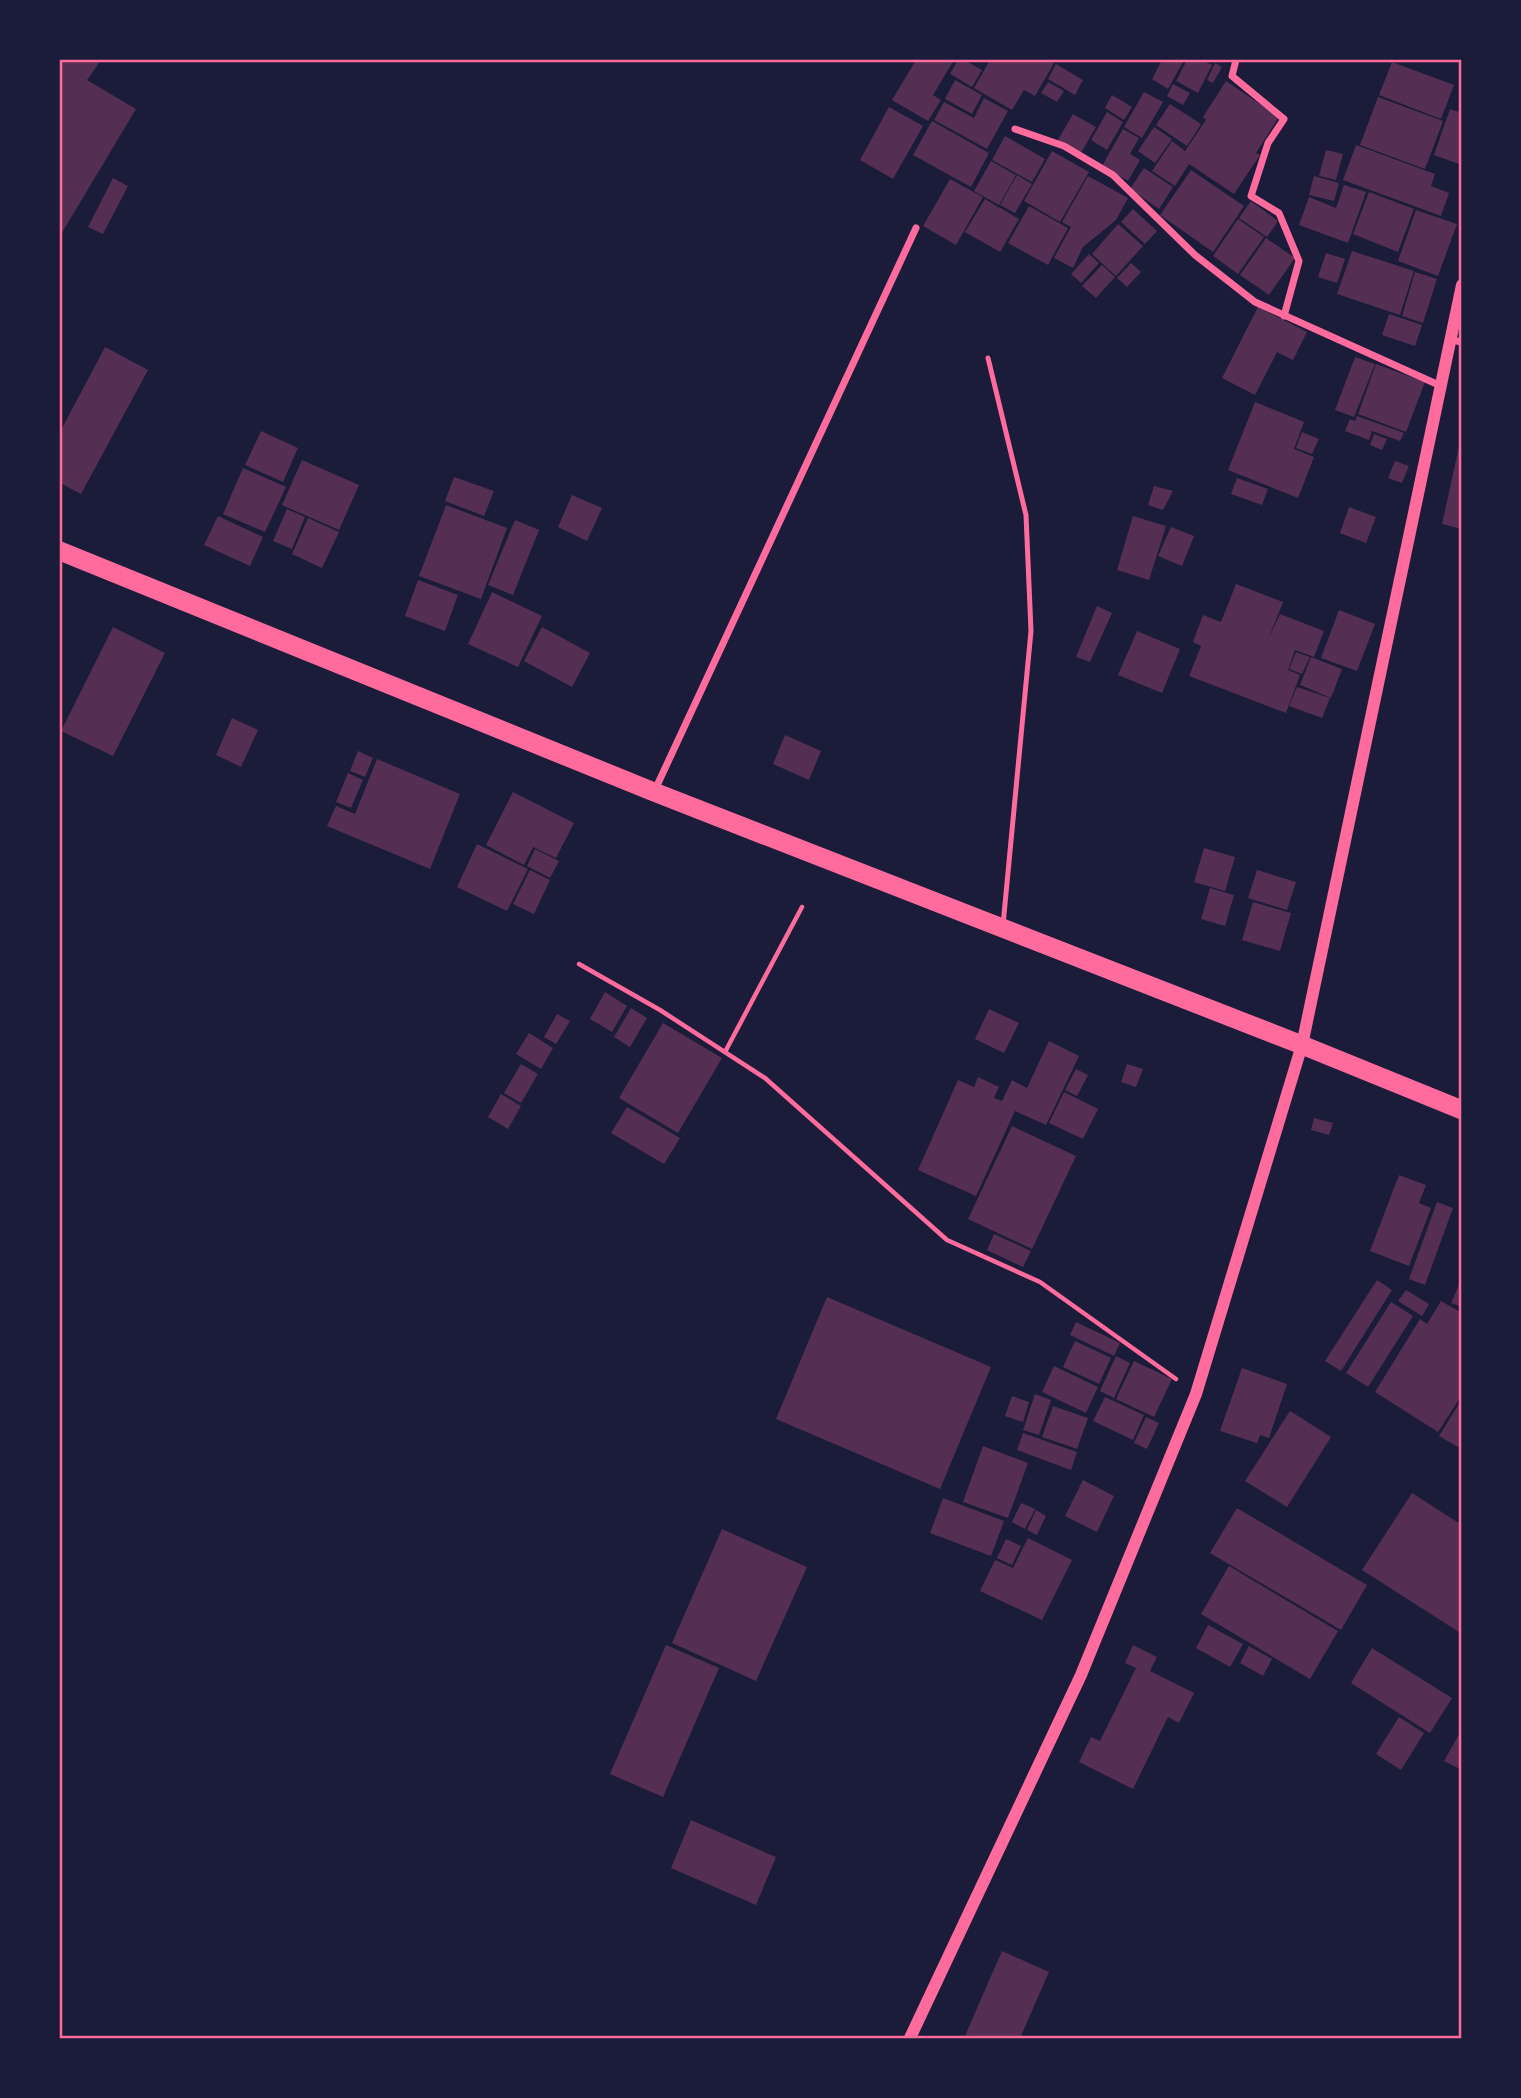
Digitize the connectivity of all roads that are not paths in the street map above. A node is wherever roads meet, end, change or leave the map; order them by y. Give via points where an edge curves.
1 (1236, 60) edge
2 (1015, 129) dead end
3 (916, 228) dead end
4 (1461, 285) edge
5 (1284, 316) junction
6 (1456, 341) edge
7 (988, 358) dead end
8 (1441, 386) junction
9 (60, 551) edge
10 (654, 792) junction
11 (1003, 928) junction
12 (1302, 1045) junction
13 (1461, 1110) edge
14 (910, 2039) edge

1 - 5 street via 1231,76 1284,119 1268,143 1251,196 1279,213 1298,261
2 - 5 street via 1064,146 1113,174 1195,255 1255,303
3 - 10 street
4 - 6 street
5 - 8 street
6 - 8 street
7 - 11 lane via 1026,515 1031,631
8 - 12 street
9 - 10 highway
10 - 11 highway
11 - 12 highway
12 - 13 highway
12 - 14 street via 1196,1394 1081,1675

